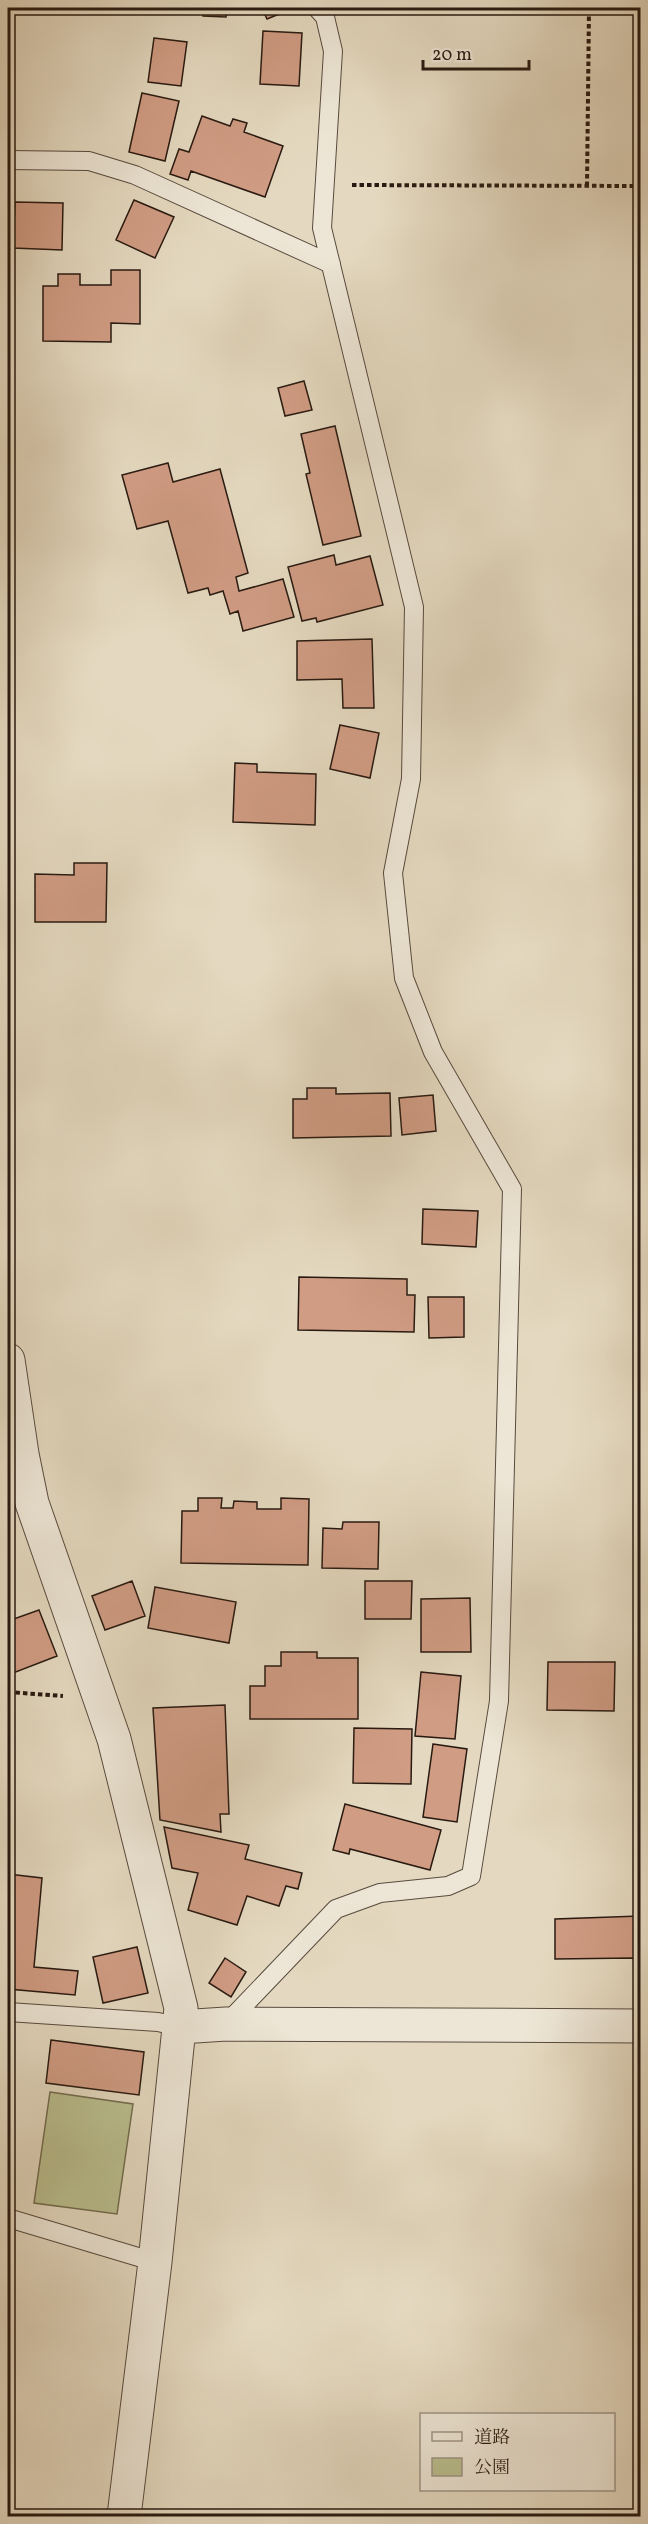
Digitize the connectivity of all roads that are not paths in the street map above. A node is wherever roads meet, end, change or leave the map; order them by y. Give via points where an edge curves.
1 (317, 8) edge
2 (8, 160) edge
3 (331, 264) junction
4 (8, 1360) edge
5 (8, 2012) edge
6 (226, 2024) junction
7 (640, 2026) edge
8 (180, 2027) junction
9 (8, 2218) edge
10 (155, 2262) junction
11 (124, 2517) edge

1 - 3 lane via 325,17 333,51 322,228
2 - 3 lane via 89,161 135,175
3 - 6 lane via 414,607 411,779 393,873 404,978 433,1052 512,1189 499,1701 471,1876 448,1886 380,1893 336,1909
4 - 8 street via 32,1503 114,1740 178,1997
5 - 8 lane via 158,2022
6 - 7 street
6 - 8 street
8 - 10 street
9 - 10 lane
10 - 11 street

